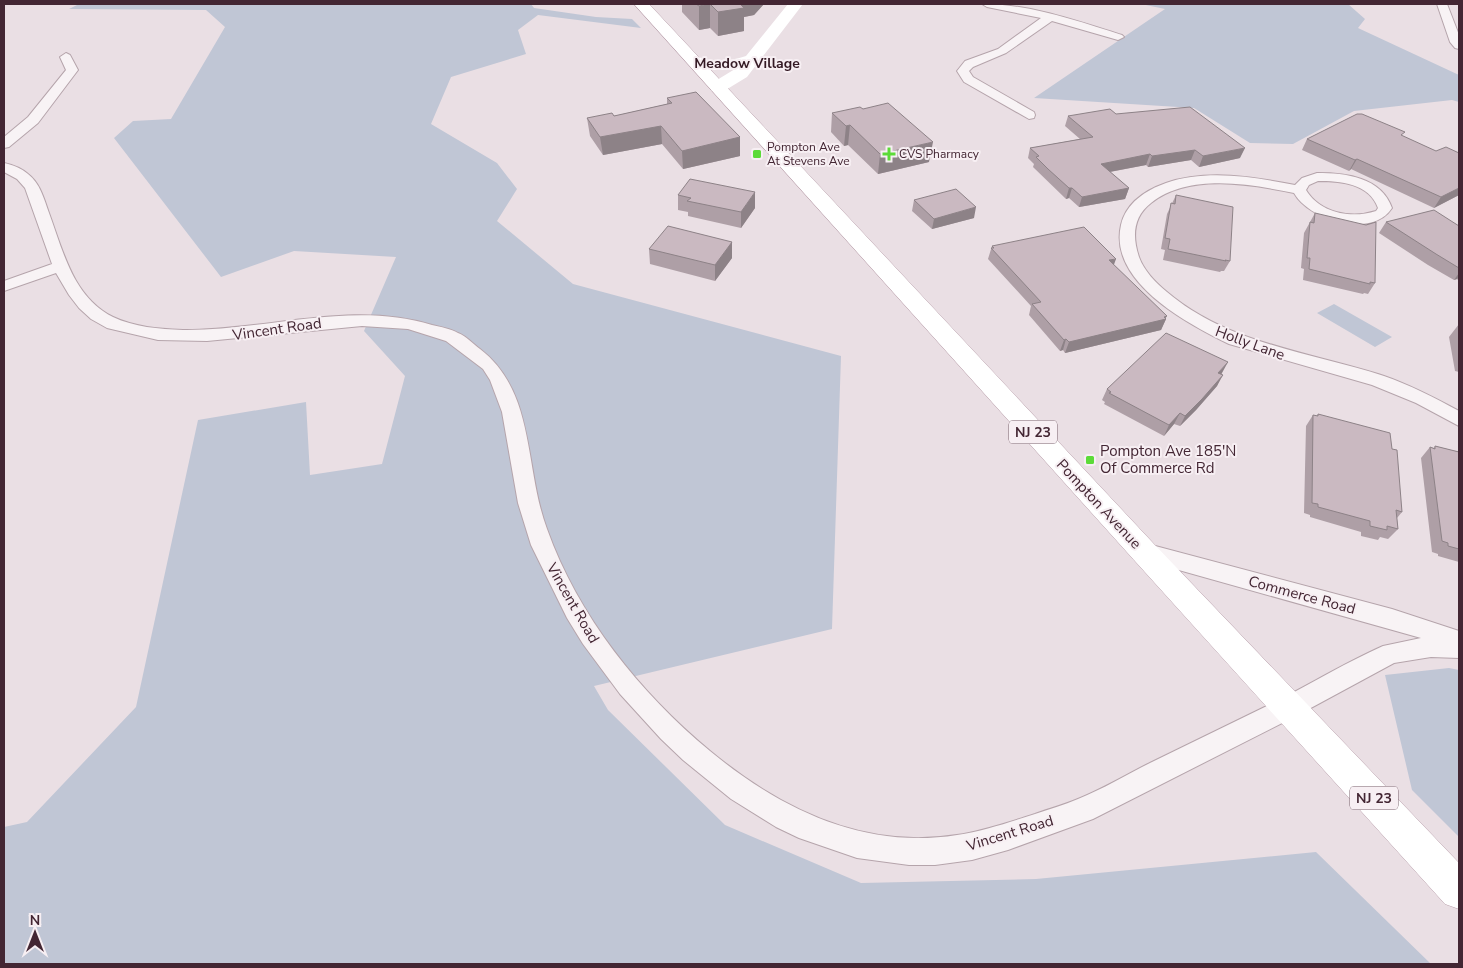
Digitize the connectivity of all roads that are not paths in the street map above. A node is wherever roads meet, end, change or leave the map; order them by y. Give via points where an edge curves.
1 (641, 4) edge
2 (796, 4) edge
3 (987, 4) edge
4 (1442, 4) edge
5 (1050, 17) junction
6 (1118, 37) dead end
7 (1459, 46) edge
8 (66, 57) dead end
9 (693, 60) junction
10 (751, 60) junction
11 (718, 87) junction
12 (1029, 114) dead end
13 (4, 144) edge
14 (4, 167) edge
15 (1300, 190) junction
16 (62, 266) junction
17 (4, 286) edge
18 (1459, 419) edge
19 (1144, 552) junction
20 (1459, 641) edge
21 (1459, 648) edge
22 (1288, 707) junction
23 (1459, 890) edge

1 - 9 main road, Pompton Avenue / NJ 23
2 - 10 main road
3 - 5 street
4 - 7 street
5 - 6 street
5 - 12 street via 1002,51 969,64 963,71 968,79
8 - 13 street via 72,70 33,120
9 - 10 main road via 723,66
9 - 11 main road, Pompton Avenue / NJ 23
10 - 11 main road via 741,74
11 - 19 main road, Pompton Avenue / NJ 23
14 - 16 street, Vincent Road via 21,175 32,186
15 - 15 street via 1302,196 1320,210 1348,218 1373,217 1382,214 1385,208 1374,191 1343,178 1317,177 1302,184
15 - 18 street, Holly Lane via 1246,181 1216,180 1165,190 1146,200 1133,213 1127,229 1131,255 1143,276 1164,298 1215,331 1244,343 1378,381
16 - 17 street
16 - 22 street, Vincent Road via 76,297 84,306 108,322 141,332 204,338 335,322 386,321 438,332 478,354 497,375 506,393 530,509 550,564 605,656 645,707 695,755 752,799 784,819 814,832 878,849 908,851 938,851 994,841 1080,812
19 - 20 street, Commerce Road via 1392,619
19 - 22 main road, Pompton Avenue / NJ 23
21 - 22 street via 1431,647 1391,653
22 - 23 main road, Pompton Avenue / NJ 23

